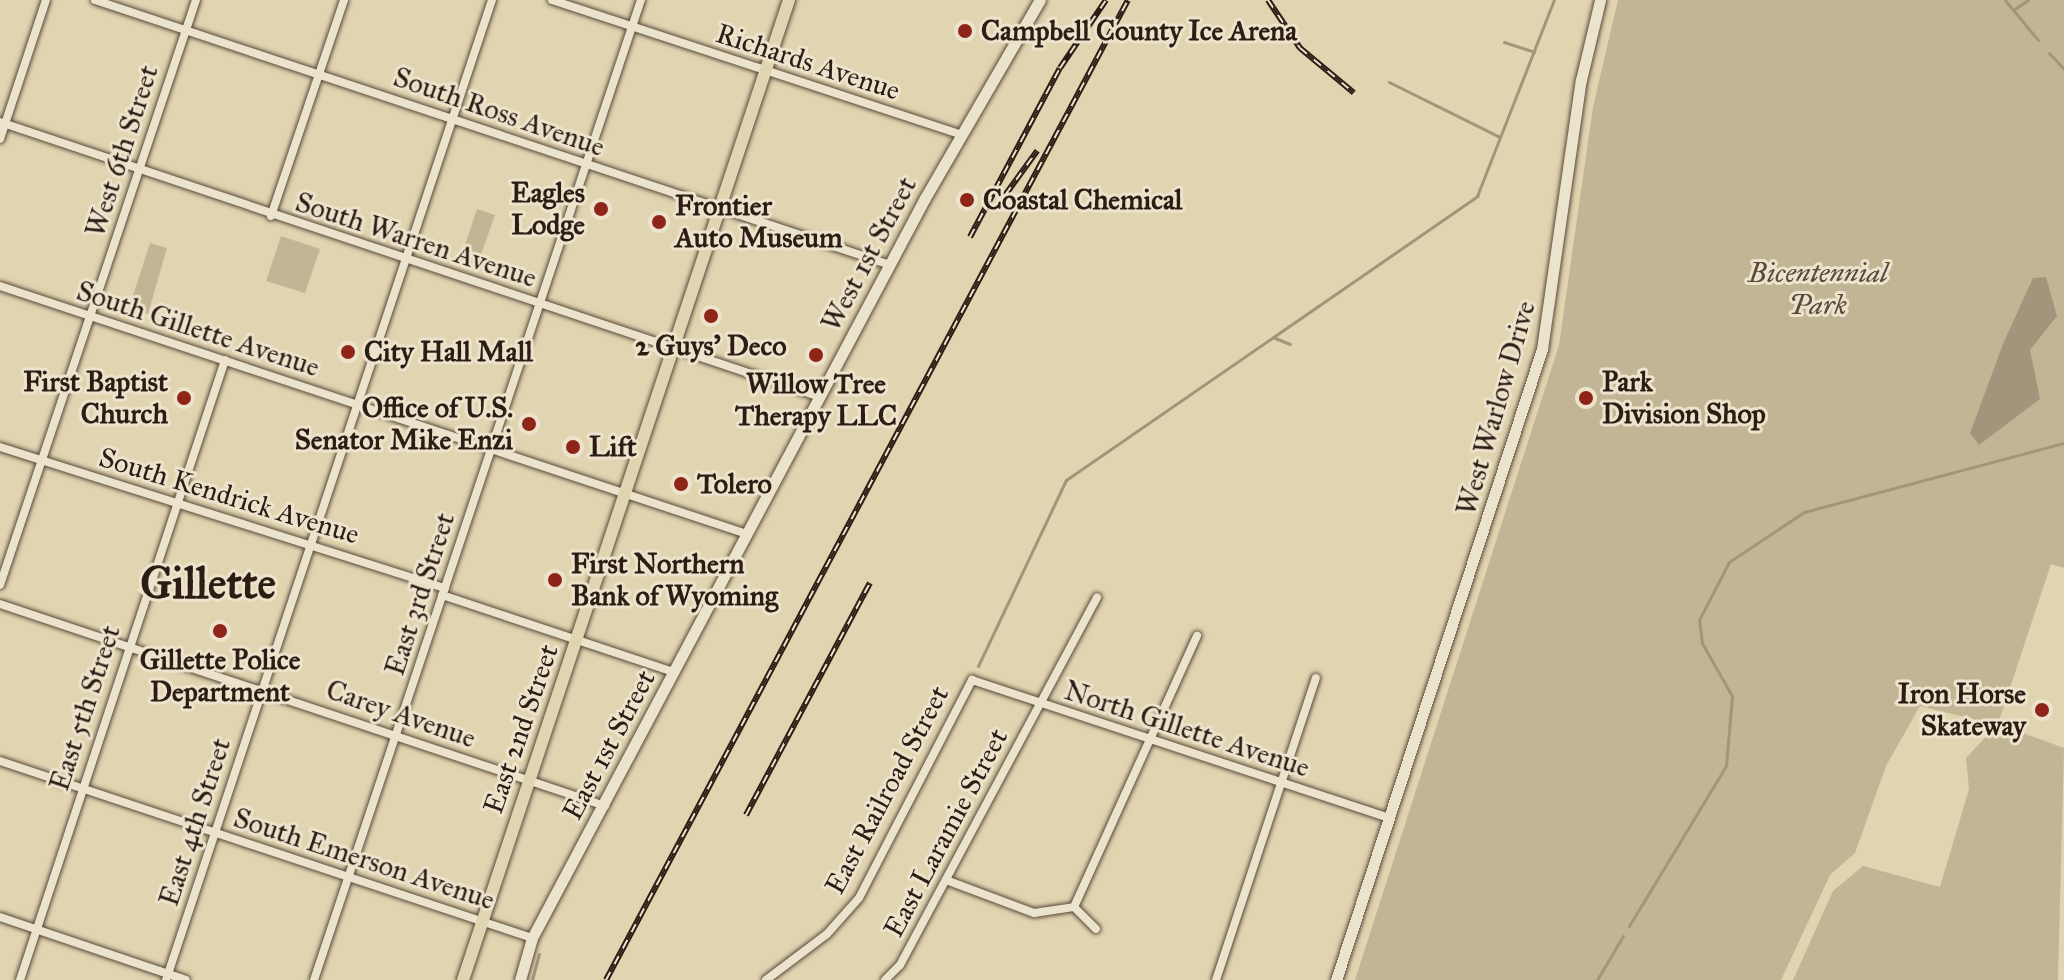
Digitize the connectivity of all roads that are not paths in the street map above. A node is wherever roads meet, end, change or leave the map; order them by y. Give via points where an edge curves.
1 (46, 0) edge
2 (95, 0) edge
3 (196, 0) edge
4 (344, 0) edge
5 (492, 0) edge
6 (552, 0) edge
7 (641, 0) edge
8 (789, 0) edge
9 (1040, 0) edge
10 (1600, 0) edge
11 (632, 27) junction
12 (186, 30) junction
13 (765, 71) junction
14 (319, 75) junction
15 (452, 120) junction
16 (2, 123) edge
17 (959, 134) junction
18 (0, 139) edge
19 (588, 165) junction
20 (138, 172) junction
21 (720, 208) junction
22 (271, 216) junction
23 (405, 260) junction
24 (890, 265) junction
25 (0, 286) edge
26 (541, 304) junction
27 (90, 316) junction
28 (673, 349) junction
29 (225, 360) junction
30 (820, 397) junction
31 (357, 405) junction
32 (0, 447) edge
33 (491, 449) junction
34 (42, 460) junction
35 (625, 494) junction
36 (176, 504) junction
37 (747, 534) junction
38 (311, 546) junction
39 (0, 585) edge
40 (444, 592) junction
41 (1097, 597) dead end
42 (0, 604) edge
43 (1197, 636) dead end
44 (577, 639) junction
45 (128, 646) junction
46 (674, 672) junction
47 (1316, 678) dead end
48 (972, 680) joint
49 (263, 690) junction
50 (1040, 703) junction
51 (396, 735) junction
52 (1152, 741) junction
53 (0, 761) edge
54 (529, 781) junction
55 (1281, 783) junction
56 (80, 787) junction
57 (605, 806) junction
58 (1390, 818) junction
59 (215, 832) junction
60 (348, 877) junction
61 (946, 880) junction
62 (1074, 907) junction
63 (0, 917) edge
64 (482, 922) junction
65 (36, 929) junction
66 (1096, 929) dead end
67 (532, 938) junction
68 (167, 977) edge
69 (20, 980) edge
70 (186, 980) edge
71 (314, 980) edge
72 (463, 980) edge
73 (520, 980) edge
74 (766, 980) edge
75 (885, 980) edge
76 (1216, 980) edge
77 (1336, 980) edge

1 - 16 street
2 - 12 street, South Ross Avenue
3 - 12 street, West 6th Street
4 - 14 street
5 - 15 street, East 4th Street
6 - 11 street, Richards Avenue
7 - 11 street, East 3rd Street
8 - 13 main road, East 2nd Street
9 - 17 street, West 1st Street
10 - 58 street, West Warlow Drive via 1581,80 1542,349
11 - 13 street, Richards Avenue
11 - 19 street, East 3rd Street
12 - 14 street, South Ross Avenue
12 - 20 street, West 6th Street
13 - 17 street, Richards Avenue
13 - 21 main road, East 2nd Street
14 - 15 street, South Ross Avenue
14 - 22 street
15 - 19 street, South Ross Avenue
15 - 23 street, East 4th Street
16 - 18 street
16 - 20 street, South Warren Avenue
17 - 24 street, West 1st Street
19 - 21 street, South Ross Avenue
19 - 26 street, East 3rd Street
20 - 22 street, South Warren Avenue
20 - 27 street, West 6th Street
21 - 24 street, South Ross Avenue
21 - 28 main road, East 2nd Street
22 - 23 street, South Warren Avenue
23 - 26 street, South Warren Avenue
23 - 31 street, East 4th Street
24 - 30 street, West 1st Street
25 - 27 street, South Gillette Avenue
26 - 28 street, South Warren Avenue
26 - 33 street, East 3rd Street
27 - 29 street, South Gillette Avenue
27 - 34 street, West 6th Street
28 - 30 street, South Warren Avenue
28 - 35 main road, East 2nd Street
29 - 31 street, South Gillette Avenue
29 - 36 street, East 5th Street
30 - 37 street, West 1st Street
31 - 33 street, South Gillette Avenue
31 - 38 street, East 4th Street
32 - 34 street, South Kendrick Avenue
33 - 35 street, South Gillette Avenue
33 - 40 street, East 3rd Street
34 - 36 street, South Kendrick Avenue
34 - 39 street, West 6th Street
35 - 37 street, South Gillette Avenue
35 - 44 main road, East 2nd Street
36 - 38 street, South Kendrick Avenue
36 - 45 street, East 5th Street
37 - 46 street, East 1st Street
38 - 40 street, South Kendrick Avenue
38 - 49 street, East 4th Street
40 - 44 street, South Kendrick Avenue
40 - 51 street, East 3rd Street
41 - 50 street, East Laramie Street
42 - 45 street, Carey Avenue
43 - 52 street
44 - 46 street, South Kendrick Avenue
44 - 54 main road, East 2nd Street
45 - 49 street, Carey Avenue
45 - 56 street, East 5th Street
46 - 57 street, East 1st Street
47 - 55 street
48 - 50 street, North Gillette Avenue
48 - 74 street, East Railroad Street via 859,898 827,934
49 - 51 street, Carey Avenue
49 - 59 street, East 4th Street
50 - 52 street, North Gillette Avenue
50 - 61 street, East Laramie Street
51 - 54 street, Carey Avenue
51 - 60 street, East 3rd Street
52 - 55 street, North Gillette Avenue
52 - 62 street
53 - 56 street, South Emerson Avenue
54 - 57 street, Carey Avenue
54 - 64 main road, East 2nd Street
55 - 58 street, North Gillette Avenue
55 - 76 street
56 - 59 street, South Emerson Avenue
56 - 65 street, East 5th Street
57 - 67 street, East 1st Street
58 - 77 street, West Warlow Drive
59 - 60 street, South Emerson Avenue
59 - 68 street, East 4th Street
60 - 64 street, South Emerson Avenue
60 - 71 street, East 3rd Street
61 - 62 street via 1034,913
61 - 75 street, East Laramie Street
62 - 66 street
63 - 65 street
64 - 67 street, South Emerson Avenue
64 - 72 main road, East 2nd Street
65 - 68 street
65 - 69 street, East 5th Street
67 - 73 street, East 1st Street
68 - 70 street

